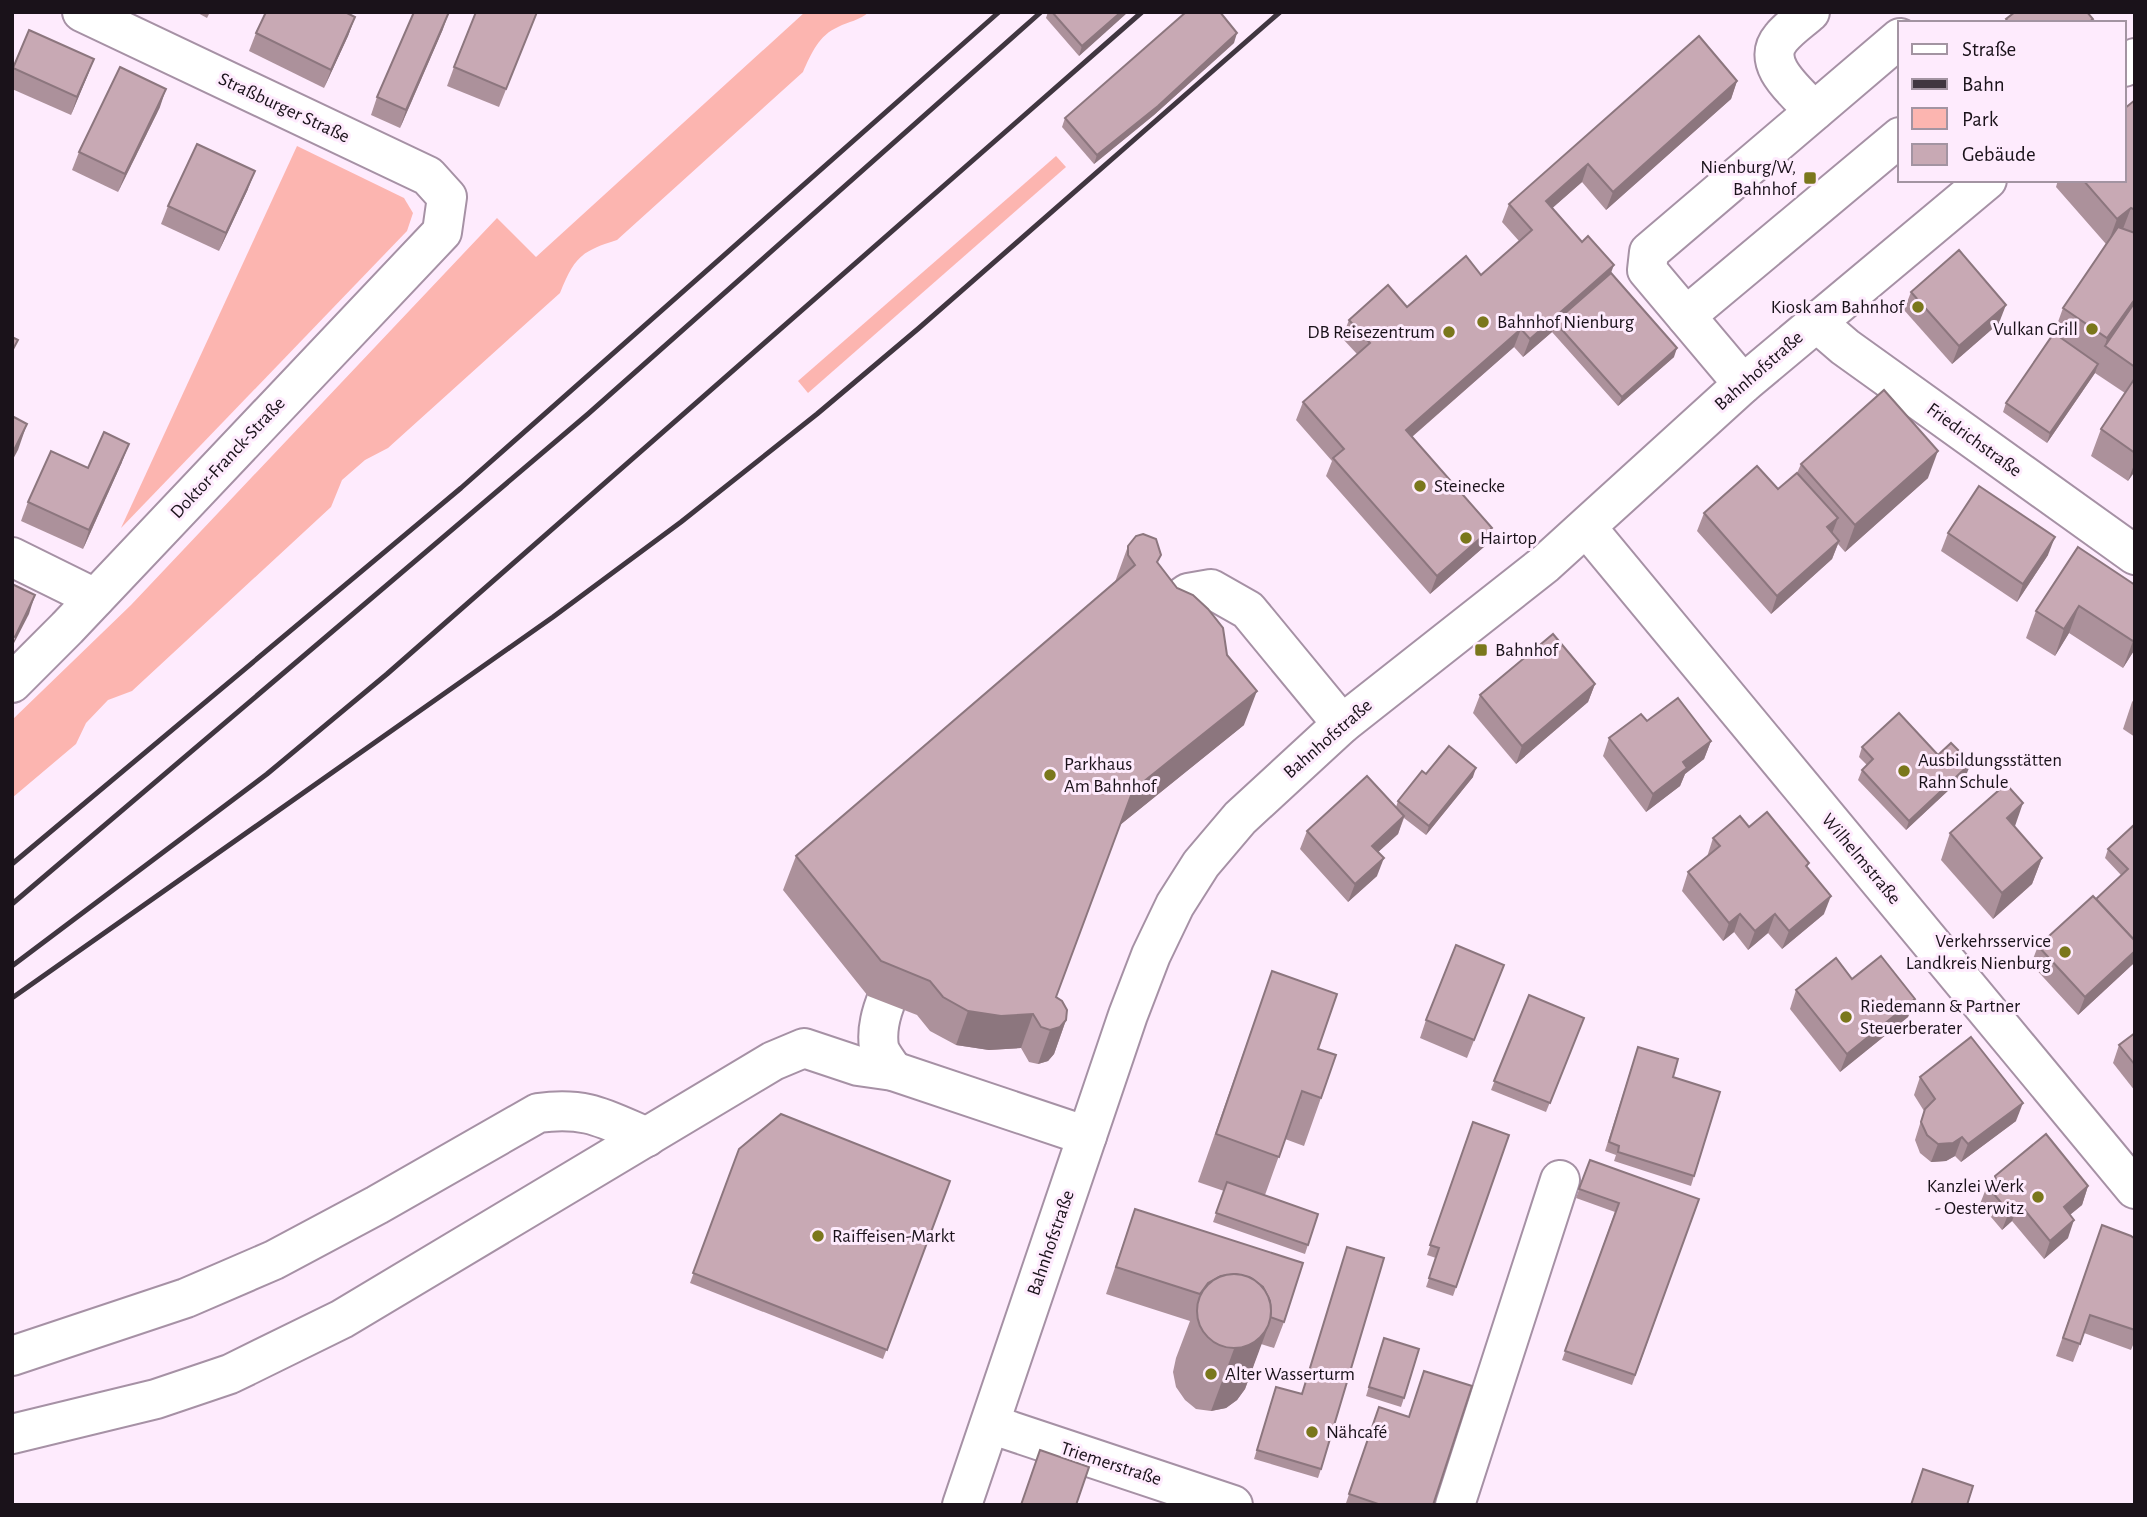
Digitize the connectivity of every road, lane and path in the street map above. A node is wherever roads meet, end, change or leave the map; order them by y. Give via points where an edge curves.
1 (82, 12) edge
2 (1810, 12) edge
3 (1898, 40) edge
4 (1814, 111) junction
5 (1898, 139) edge
6 (1985, 182) edge
7 (442, 232) joint
8 (1686, 316) junction
9 (1816, 322) junction
10 (1743, 384) junction
11 (1587, 528) junction
12 (2135, 555) edge
13 (12, 557) edge
14 (95, 598) junction
15 (1117, 648) edge
16 (12, 683) edge
17 (1342, 724) junction
18 (918, 926) edge
19 (893, 1071) junction
20 (647, 1136) junction
21 (1087, 1136) junction
22 (1560, 1180) dead end
23 (2135, 1189) edge
24 (12, 1356) edge
25 (990, 1423) junction
26 (12, 1434) edge
27 (962, 1505) edge
28 (1233, 1505) edge
29 (1455, 1505) edge

1 - 7 street, Straßburger Straße via 428,176 447,197
2 - 4 street via 1781,38 1774,56 1779,71
3 - 4 street
4 - 8 street via 1649,252 1647,270
5 - 8 street
6 - 9 street, Bahnhofstraße
7 - 14 street, Doktor-Franck-Straße
8 - 10 street
9 - 10 street, Bahnhofstraße
9 - 12 street, Friedrichstraße
10 - 11 street, Bahnhofstraße
11 - 17 street, Bahnhofstraße
11 - 23 street, Wilhelmstraße
13 - 14 street
14 - 16 street, Doktor-Franck-Straße
15 - 17 street via 1188,593 1211,589 1248,610
17 - 21 street, Bahnhofstraße via 1240,818 1201,864 1175,905 1151,955
18 - 19 street via 879,1027 879,1050
19 - 20 street via 858,1066 804,1048 773,1061
19 - 21 street
20 - 24 street via 590,1113 564,1109 538,1113 274,1259 186,1298
20 - 26 street via 342,1320 230,1374 156,1399
21 - 25 street, Bahnhofstraße
22 - 29 street
25 - 27 street, Bahnhofstraße
25 - 28 street, Triemerstraße

